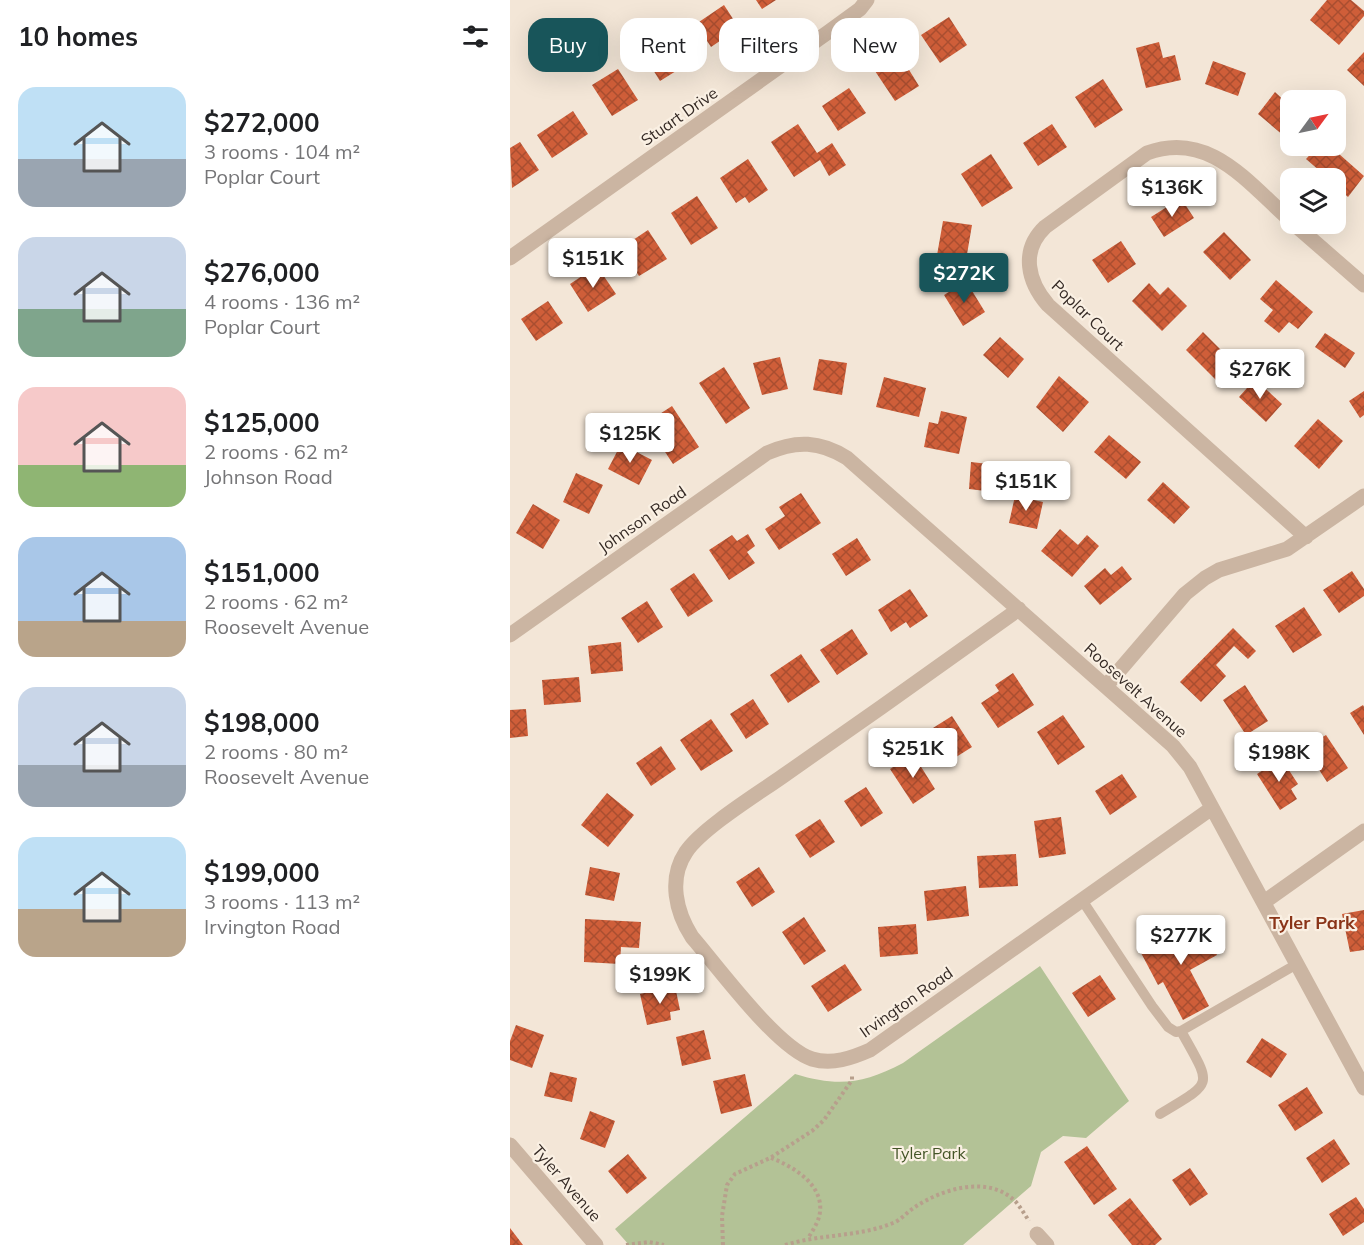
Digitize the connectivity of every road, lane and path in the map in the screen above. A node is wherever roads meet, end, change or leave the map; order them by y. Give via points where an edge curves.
1 (867, 0) edge
2 (1280, 211) edge
3 (1305, 234) edge
4 (510, 258) edge
5 (1364, 285) edge
6 (800, 443) joint
7 (1364, 496) edge
8 (1306, 537) junction
9 (1019, 609) junction
10 (510, 635) edge
11 (1106, 686) junction
12 (1212, 808) junction
13 (1364, 831) edge
14 (1082, 900) junction
15 (1264, 902) junction
16 (1297, 964) junction
17 (1181, 1031) junction
18 (850, 1059) junction
19 (1364, 1088) edge
20 (1160, 1114) dead end
21 (510, 1144) edge
22 (770, 1158) junction
23 (808, 1238) junction
24 (1042, 1240) edge
25 (596, 1245) edge
26 (626, 1245) edge
27 (664, 1245) edge
28 (723, 1245) edge
29 (785, 1245) edge

1 - 4 street, Stuart Drive via 827,33
2 - 8 street, Poplar Court via 1213,154 1165,146 1147,153 1045,227 1033,243 1028,269 1032,283 1048,305
3 - 5 street
6 - 9 street, Roosevelt Avenue via 832,448 847,458
6 - 10 street, Johnson Road via 767,453
7 - 8 street
8 - 11 street via 1287,549 1205,578 1185,594
9 - 11 street, Roosevelt Avenue
9 - 18 street, Irvington Road via 703,835 685,853 679,867 677,906 683,922 777,1035 814,1060
11 - 12 street, Roosevelt Avenue via 1173,746 1190,767
12 - 14 street, Irvington Road
12 - 15 street, Roosevelt Avenue
13 - 15 street
14 - 17 lane via 1152,1006 1168,1027
14 - 18 street, Irvington Road via 870,1050
15 - 16 street, Roosevelt Avenue
16 - 17 lane
16 - 19 street, Roosevelt Avenue
17 - 20 lane via 1203,1070 1204,1082 1200,1090
18 - 22 path via 852,1080 824,1120
21 - 25 street, Tyler Avenue
22 - 23 path via 786,1164 817,1191 821,1201 819,1218
22 - 28 path via 735,1174 727,1185
23 - 24 path via 843,1235 894,1223 915,1206 946,1191 971,1186 1001,1192 1016,1202
23 - 29 path
26 - 27 path

